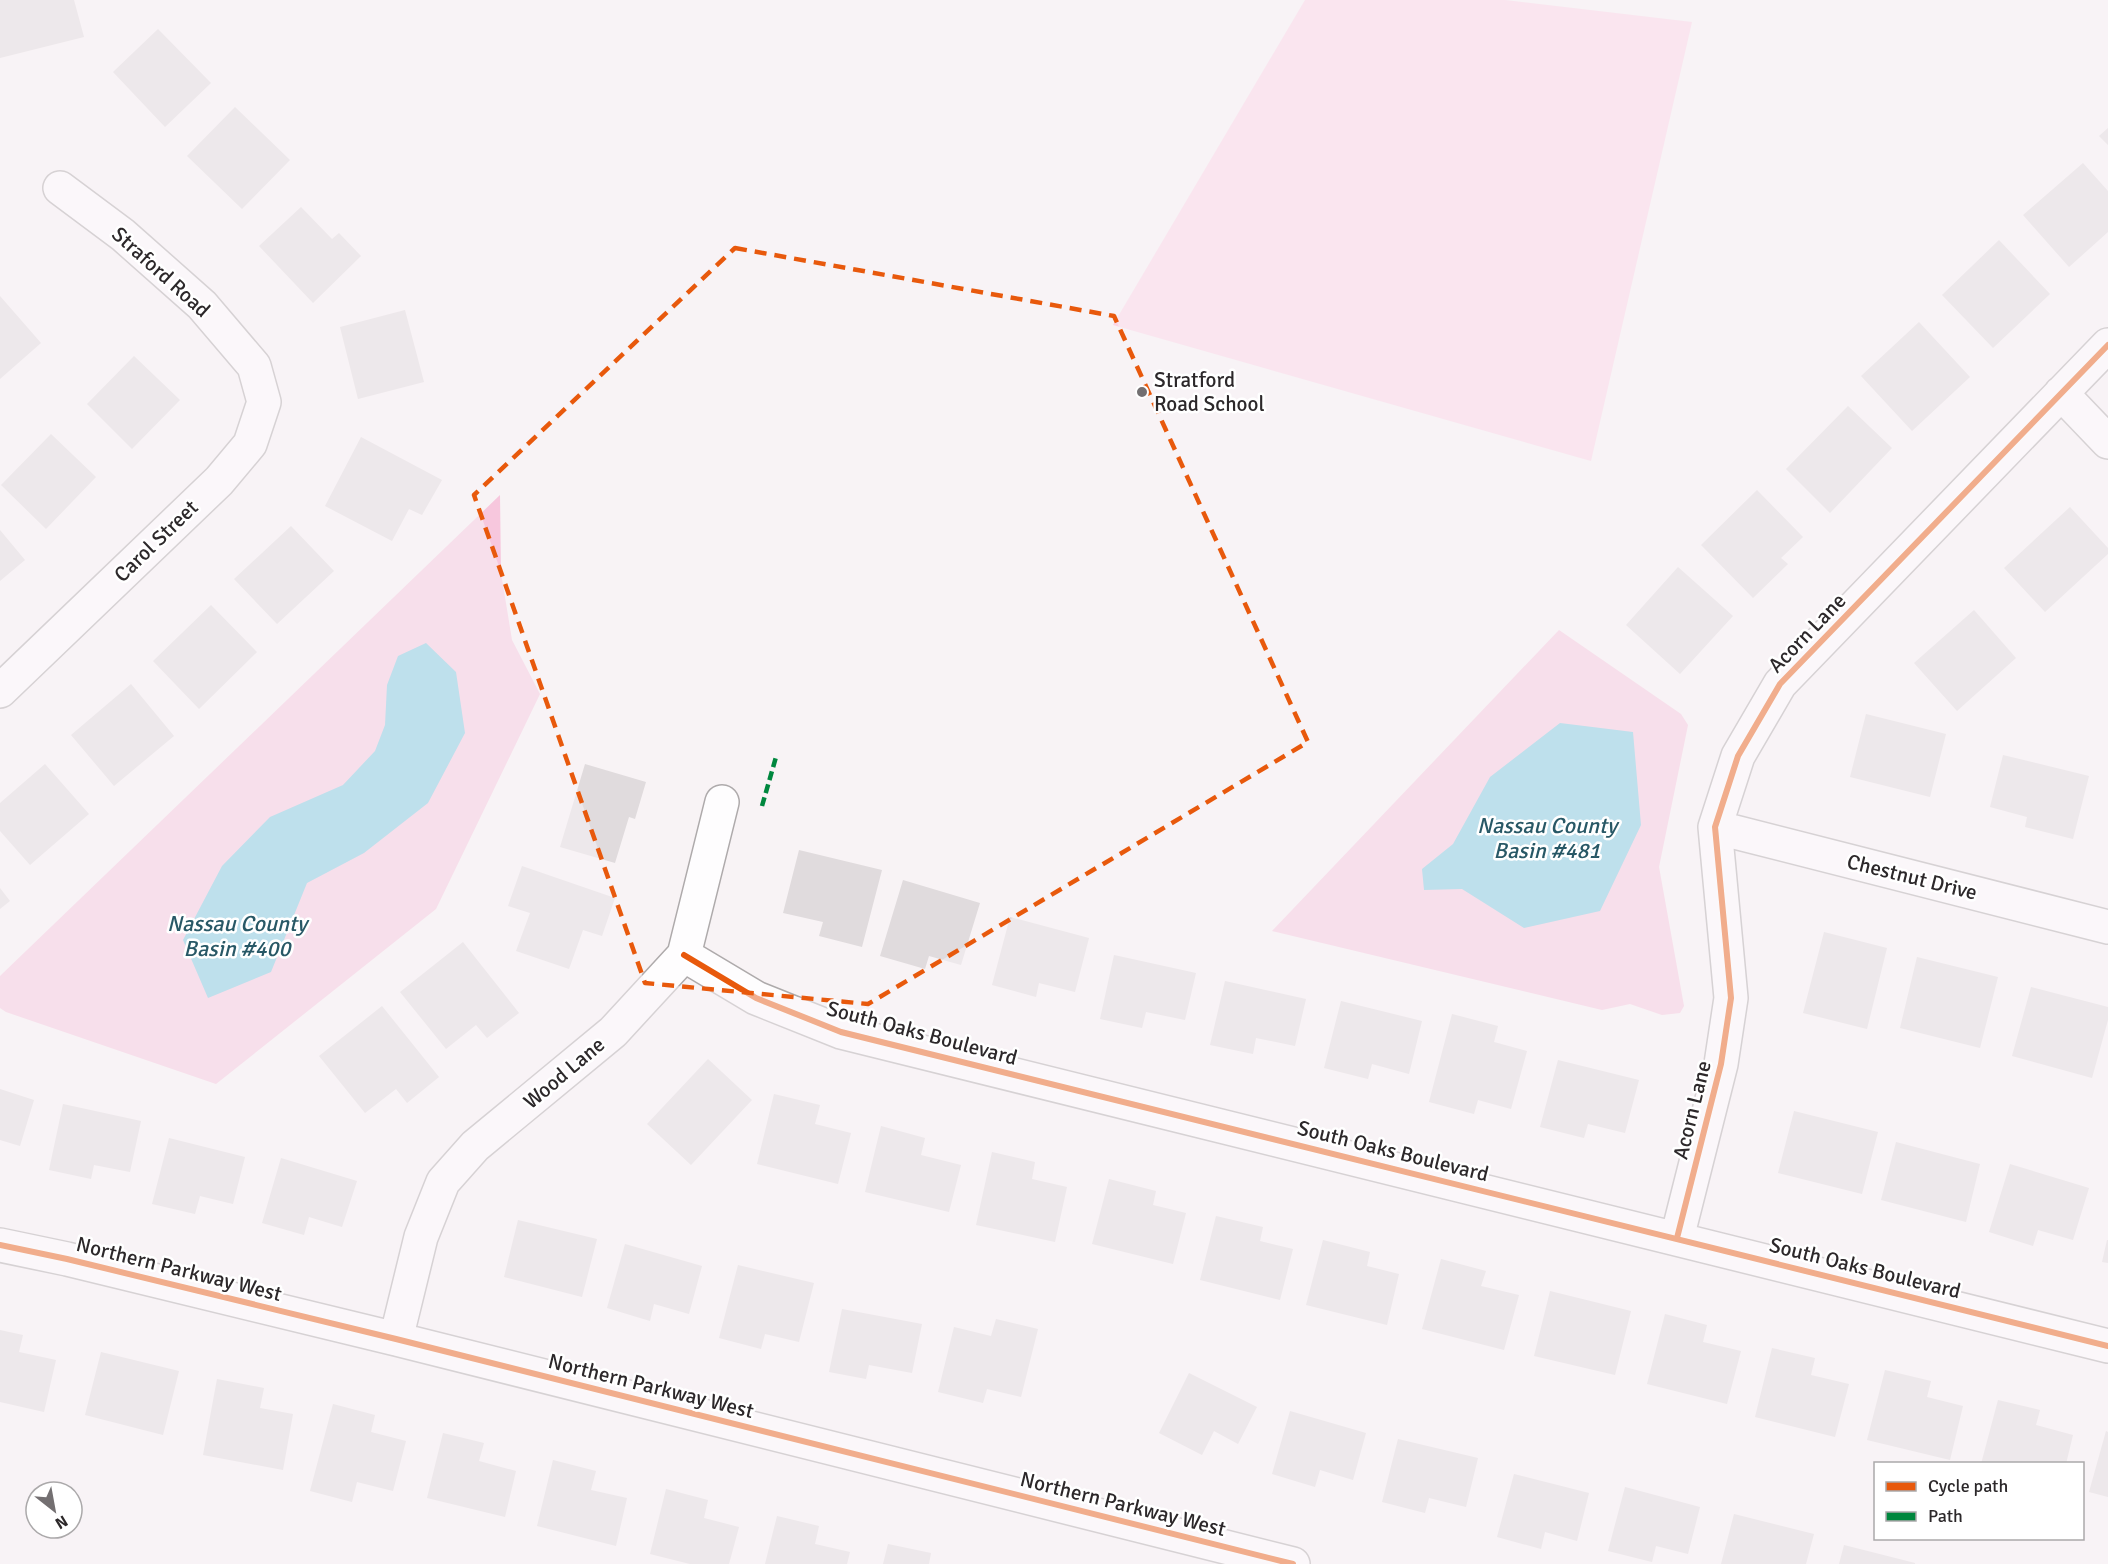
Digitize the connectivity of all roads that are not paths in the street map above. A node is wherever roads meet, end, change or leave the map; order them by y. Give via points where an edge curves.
1 (60, 188) dead end
2 (2108, 345) edge
3 (254, 366) joint
4 (2061, 393) junction
5 (2108, 442) edge
6 (0, 691) edge
7 (722, 802) dead end
8 (1715, 827) junction
9 (2108, 927) edge
10 (684, 955) junction
11 (1677, 1238) junction
12 (0, 1245) edge
13 (396, 1339) junction
14 (2108, 1346) edge
15 (1293, 1564) edge

1 - 3 street, Straford Road via 123,235 202,305
2 - 4 street, Acorn Lane
3 - 6 street, Carol Street via 264,402 250,444 219,481
4 - 5 street
4 - 8 street, Acorn Lane via 1780,684 1738,756
7 - 10 street, Wood Lane
8 - 9 street, Chestnut Drive
8 - 11 street, Acorn Lane via 1731,998 1721,1064
10 - 11 street, South Oaks Boulevard via 756,998 841,1032
10 - 13 street, Wood Lane via 613,1032 475,1146 443,1182 421,1237
11 - 14 street, South Oaks Boulevard
12 - 13 street, Northern Parkway West
13 - 15 street, Northern Parkway West

